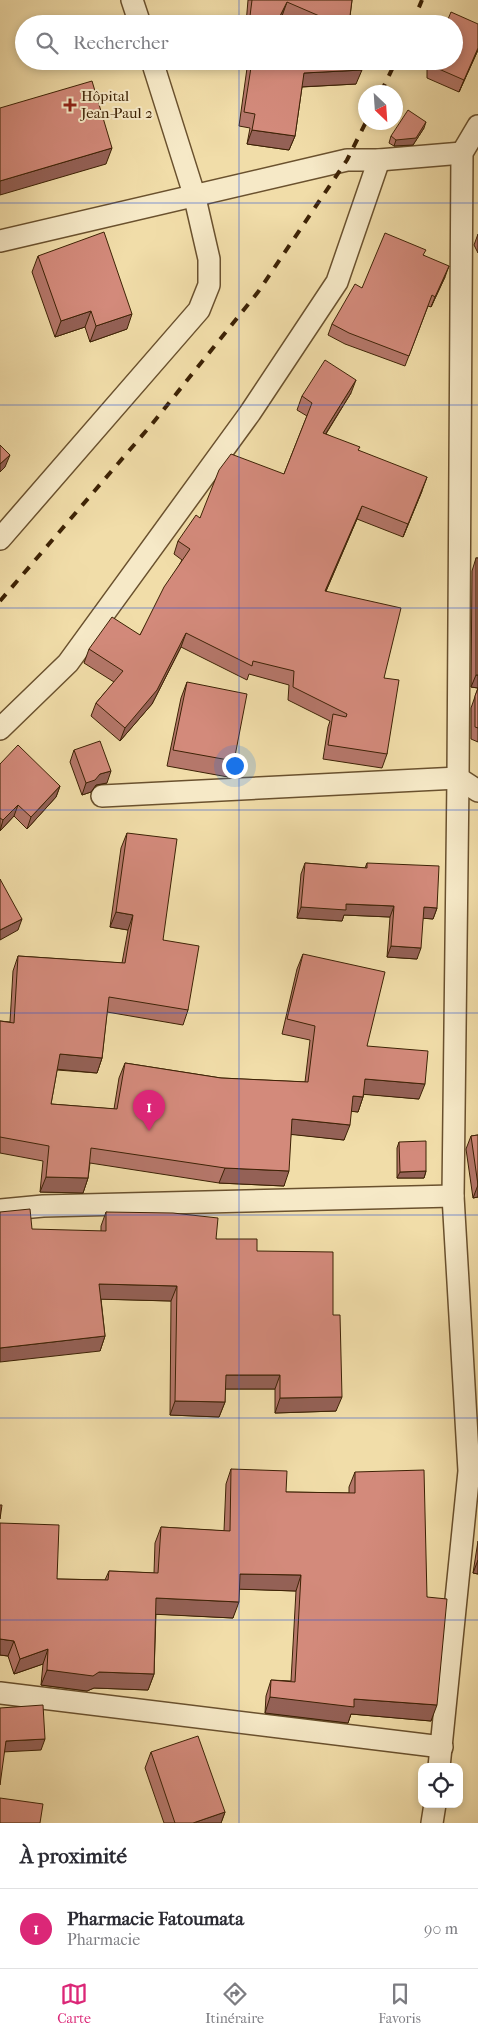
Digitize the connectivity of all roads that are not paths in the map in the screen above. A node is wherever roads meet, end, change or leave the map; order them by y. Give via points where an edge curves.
1 (132, 0) edge
2 (137, 15) edge
3 (155, 70) edge
4 (478, 126) edge
5 (462, 153) junction
6 (379, 160) junction
7 (194, 194) junction
8 (0, 241) edge
9 (0, 539) edge
10 (0, 729) edge
11 (458, 778) junction
12 (478, 791) edge
13 (102, 796) dead end
14 (453, 1196) junction
15 (0, 1210) edge
16 (473, 1472) edge
17 (0, 1693) edge
18 (440, 1757) edge
19 (434, 1808) edge
20 (432, 1823) edge

1 - 2 street
3 - 7 street
4 - 5 street
5 - 6 street
5 - 11 street
6 - 7 street via 347,160
6 - 10 street via 337,282 250,413 68,663
7 - 8 street
7 - 9 street via 209,259 209,285 199,310
11 - 12 street
11 - 13 street
11 - 14 street
14 - 15 street via 43,1206
14 - 16 street
16 - 18 street
17 - 18 street
19 - 20 street

